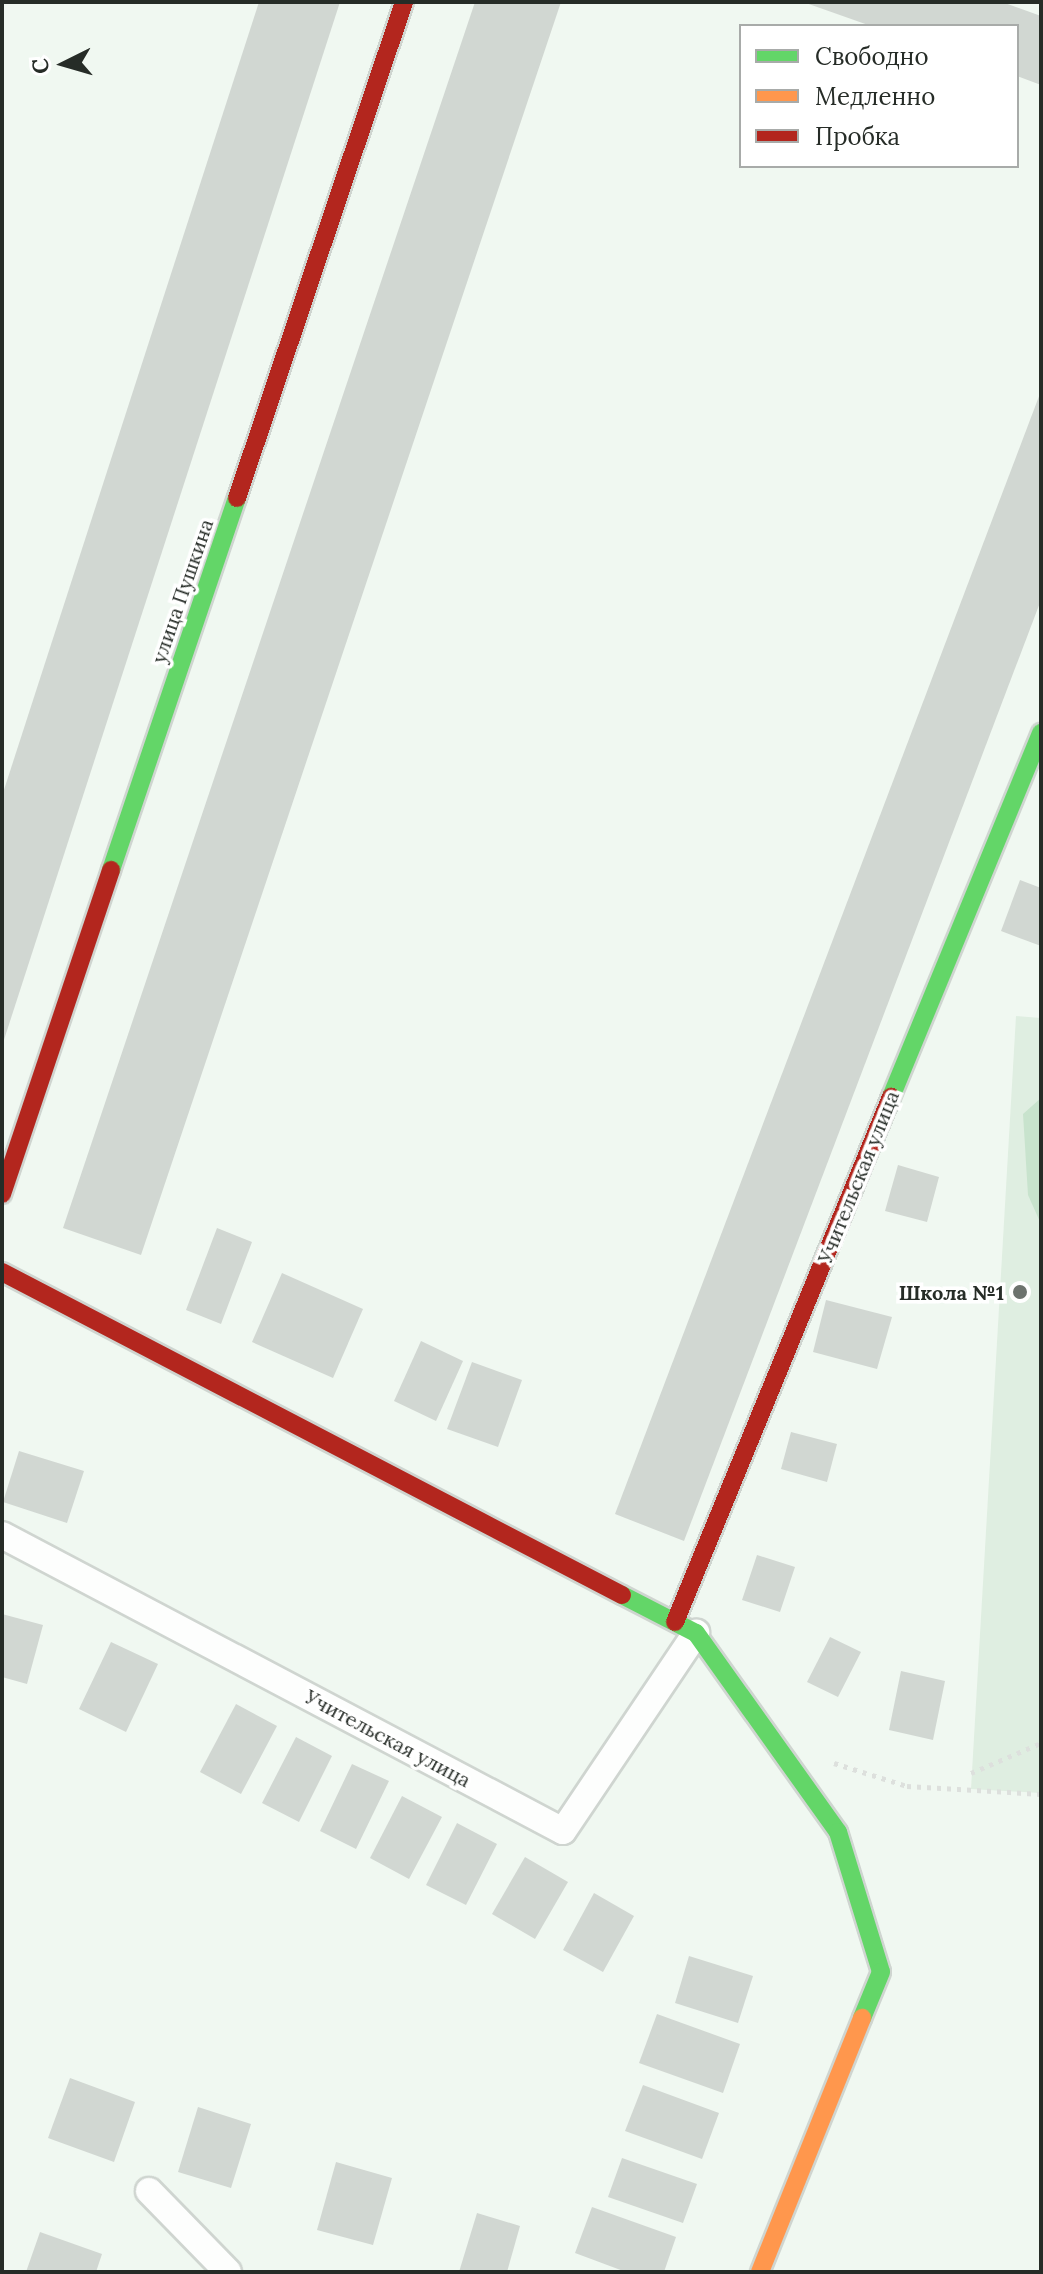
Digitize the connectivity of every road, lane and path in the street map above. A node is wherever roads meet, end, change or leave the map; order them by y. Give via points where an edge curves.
1 (404, 2) edge
2 (1041, 733) edge
3 (2, 1194) edge
4 (2, 1272) edge
5 (2, 1535) edge
6 (686, 1627) junction
7 (774, 1743) junction
8 (1041, 1743) edge
9 (971, 1773) dead end
10 (1041, 1794) edge
11 (149, 2191) dead end
12 (228, 2272) edge
13 (760, 2272) edge

1 - 3 street, улица Пушкина
2 - 6 street, Учительская улица
4 - 6 street
5 - 6 street, Учительская улица via 563,1831
6 - 7 street
7 - 10 path via 907,1786
7 - 13 street via 838,1832 881,1972
8 - 9 path
11 - 12 street

